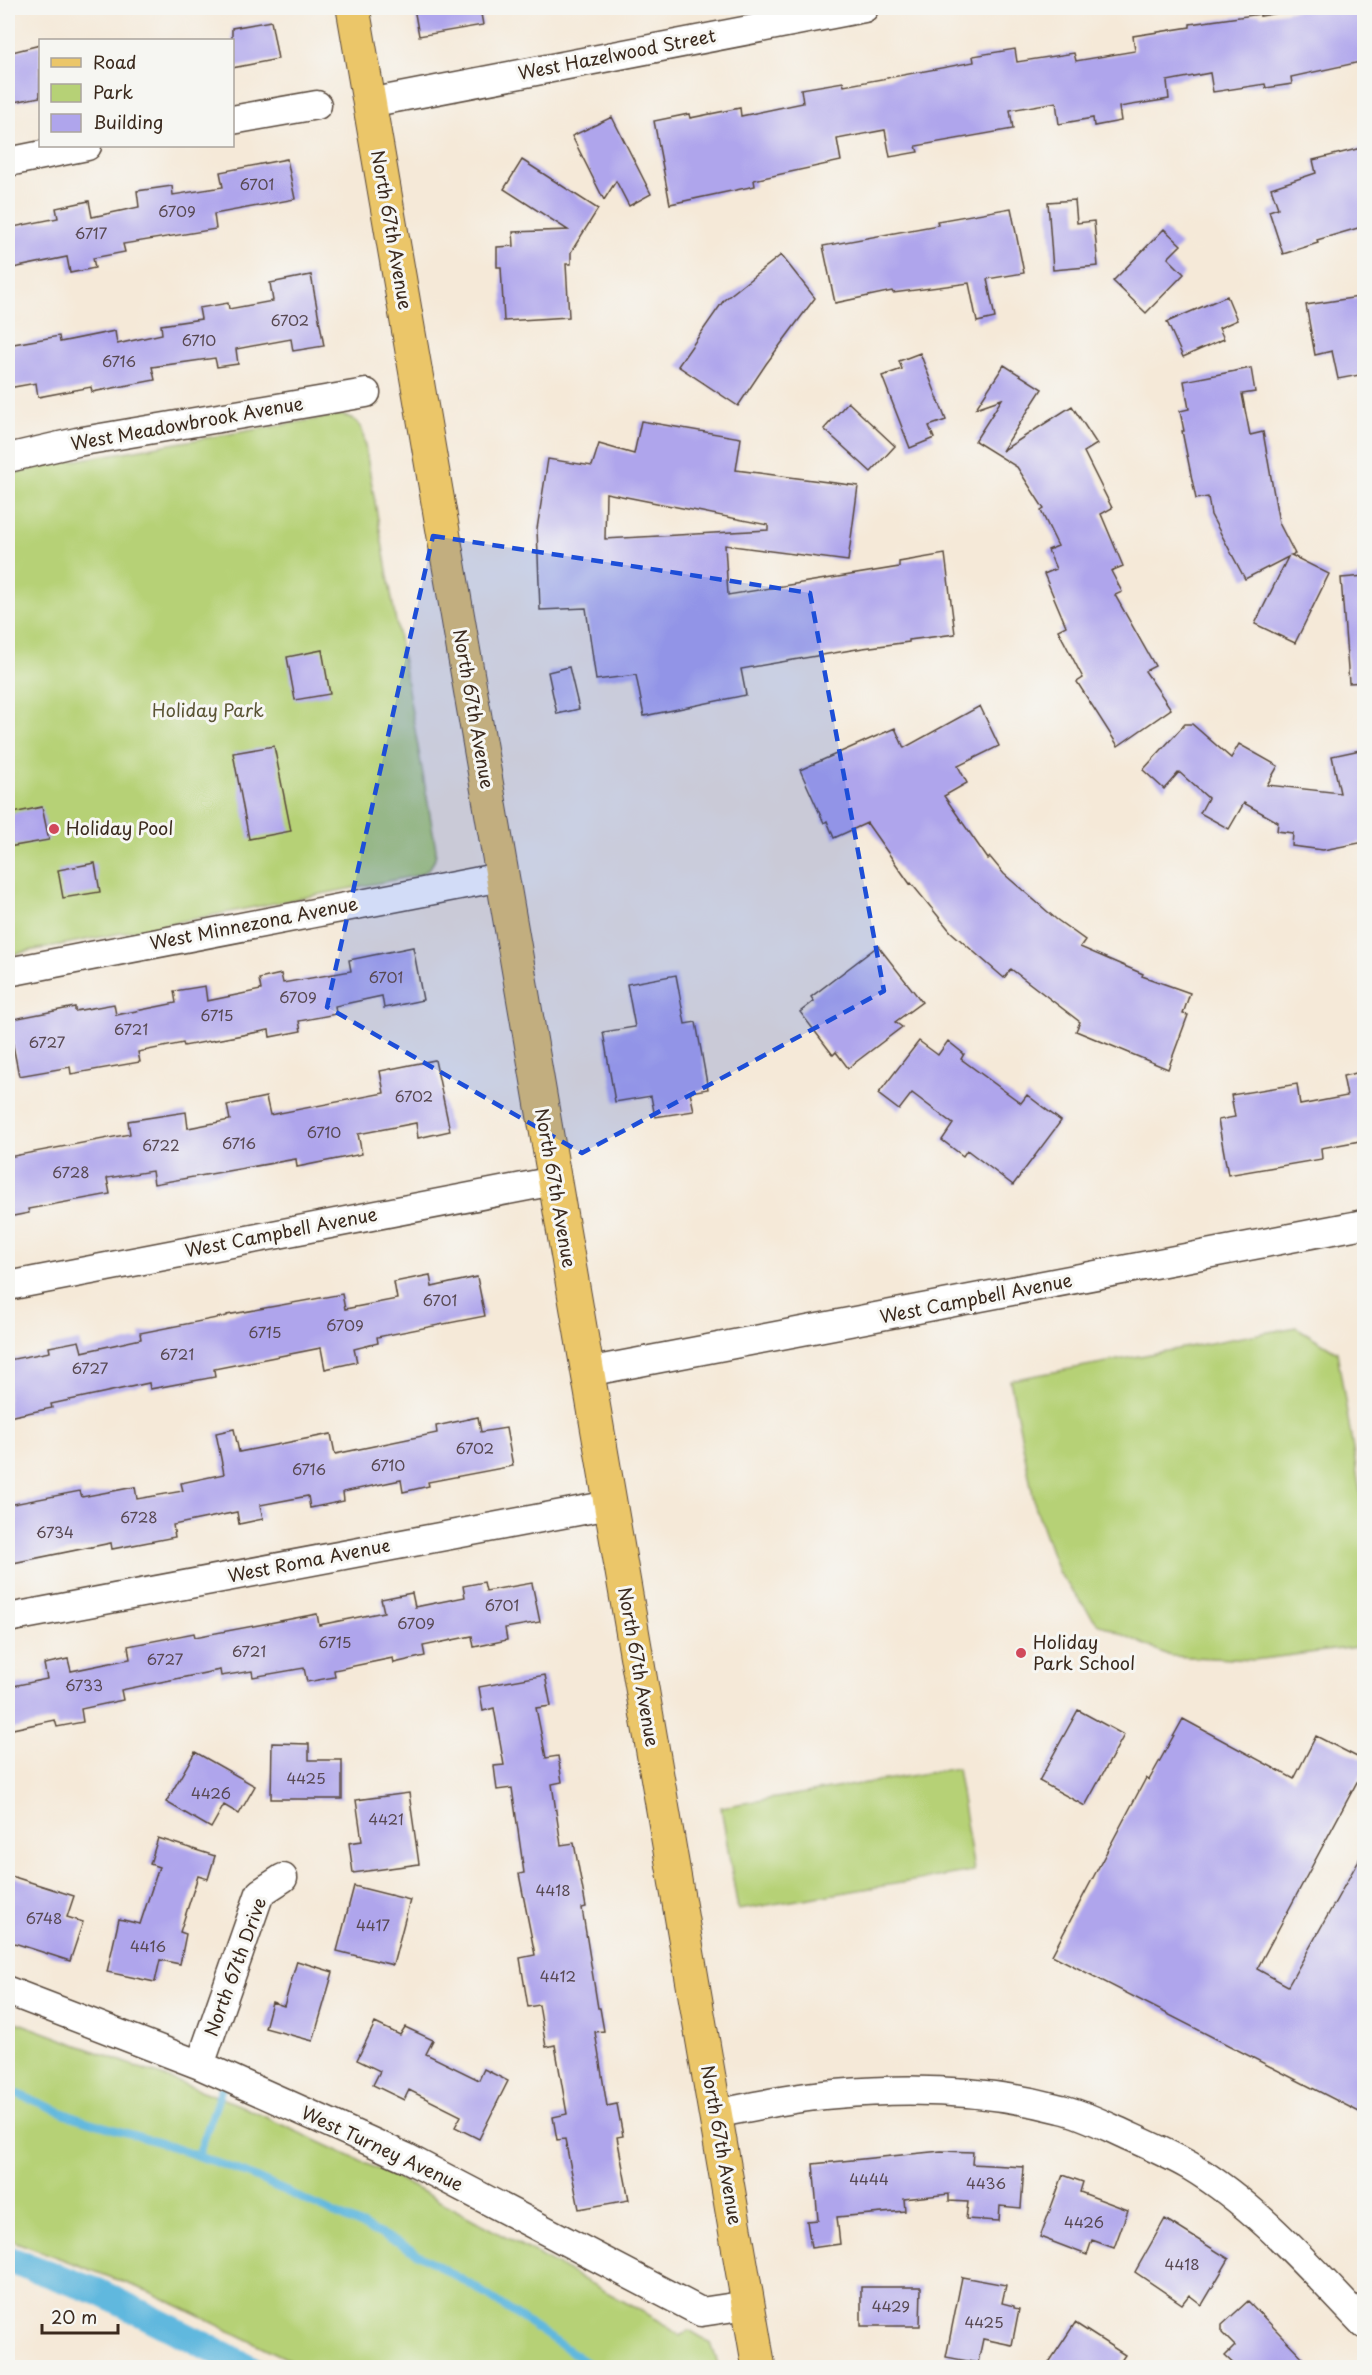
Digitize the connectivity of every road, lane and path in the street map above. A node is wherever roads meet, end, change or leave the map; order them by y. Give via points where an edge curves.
1 (353, 8) edge
2 (864, 8) edge
3 (369, 104) junction
4 (317, 105) dead end
5 (234, 120) edge
6 (82, 147) edge
7 (8, 162) edge
8 (366, 393) dead end
9 (8, 458) edge
10 (501, 877) junction
11 (8, 972) edge
12 (554, 1181) junction
13 (1365, 1224) edge
14 (8, 1286) edge
15 (587, 1372) junction
16 (610, 1505) junction
17 (8, 1618) edge
18 (283, 1878) dead end
19 (8, 1991) edge
20 (200, 2065) junction
21 (715, 2114) junction
22 (748, 2305) junction
23 (1365, 2324) edge
24 (759, 2367) edge

1 - 3 main road, North 67th Avenue
2 - 3 street, West Hazelwood Street
3 - 10 main road, North 67th Avenue
4 - 5 street
6 - 7 street
8 - 9 street, West Meadowbrook Avenue via 77,442
10 - 11 street, West Minnezona Avenue
10 - 12 main road, North 67th Avenue
12 - 14 street, West Campbell Avenue
12 - 15 main road, North 67th Avenue
13 - 15 street, West Campbell Avenue
15 - 16 main road, North 67th Avenue
16 - 17 street, West Roma Avenue
16 - 21 main road, North 67th Avenue
18 - 20 street, North 67th Drive via 260,1893
19 - 20 street, West Turney Avenue
20 - 22 street, West Turney Avenue via 405,2157 701,2312
21 - 22 main road, North 67th Avenue
21 - 23 street via 823,2095 885,2090 966,2093 1063,2109 1191,2166 1280,2237
22 - 24 main road, North 67th Avenue

